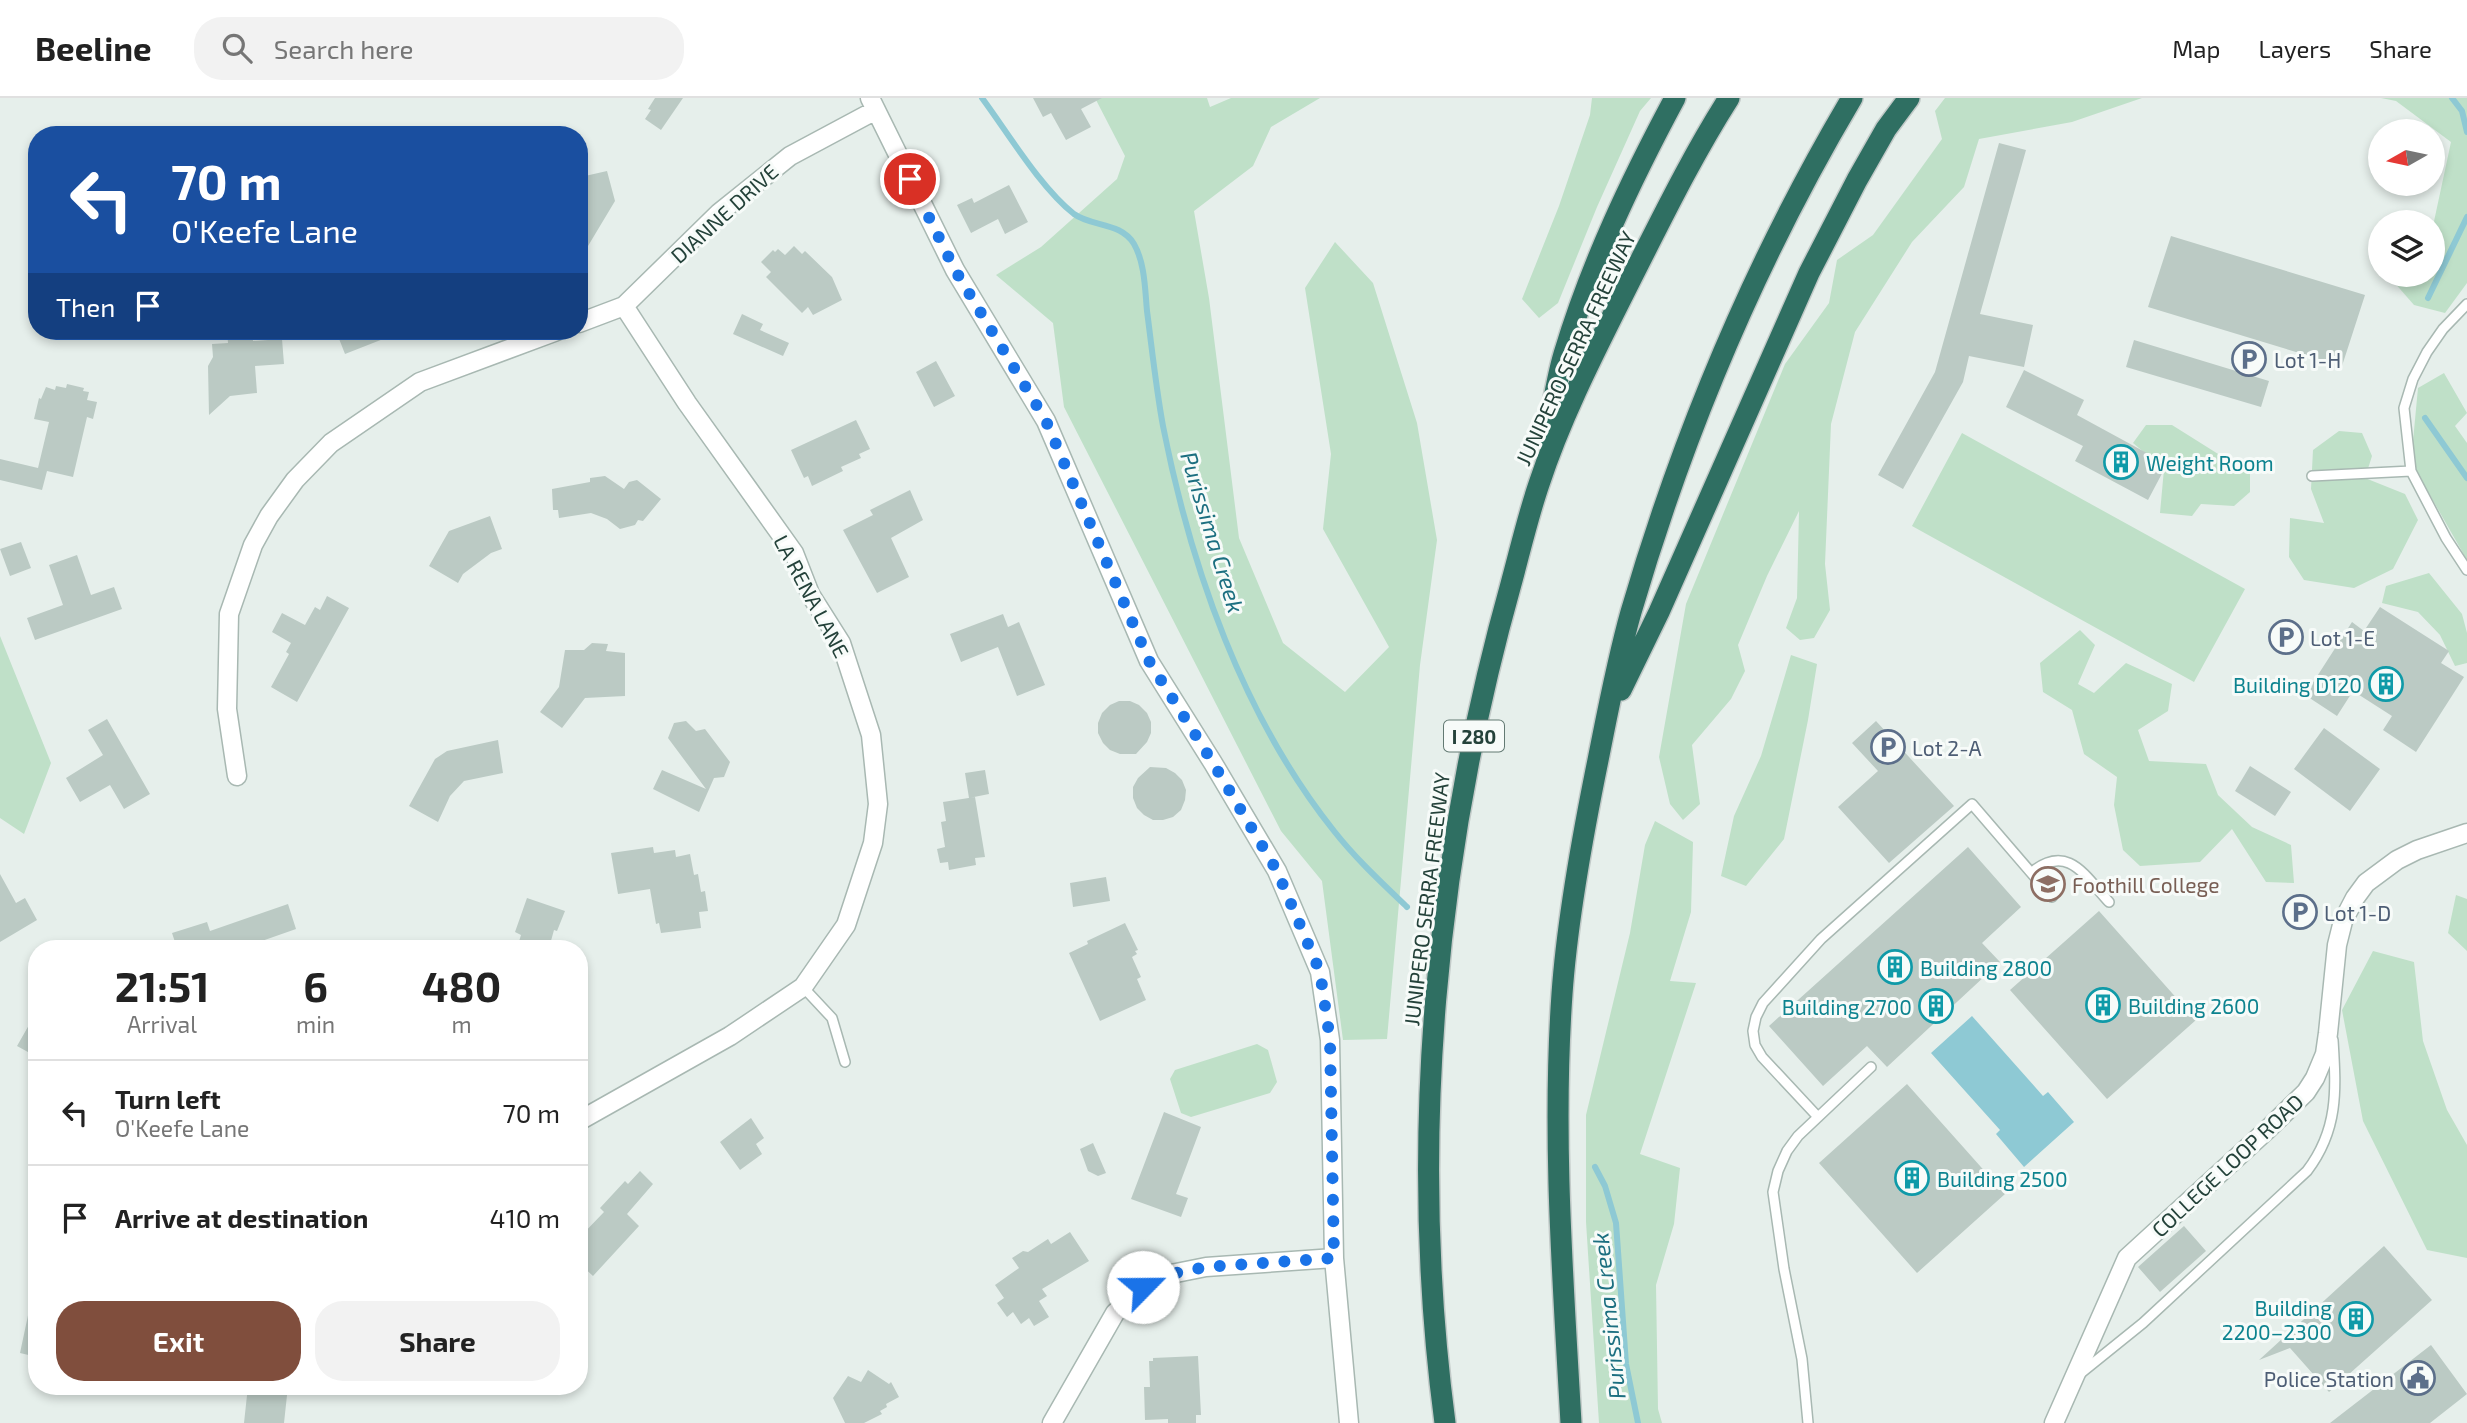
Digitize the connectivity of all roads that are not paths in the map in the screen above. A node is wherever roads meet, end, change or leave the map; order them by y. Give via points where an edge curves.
1 (1675, 98) edge
2 (1729, 98) edge
3 (1852, 98) edge
4 (1909, 98) edge
5 (873, 104) edge
6 (2467, 304) edge
7 (625, 306) junction
8 (588, 320) edge
9 (533, 340) edge
10 (2411, 471) junction
11 (2312, 476) dead end
12 (1538, 485) junction
13 (2467, 569) edge
14 (1607, 717) junction
15 (237, 776) dead end
16 (2467, 833) edge
17 (2032, 872) junction
18 (2052, 897) dead end
19 (2109, 902) dead end
20 (803, 987) junction
21 (2331, 996) junction
22 (845, 1062) dead end
23 (1871, 1067) dead end
24 (588, 1116) edge
25 (1818, 1117) junction
26 (1334, 1258) junction
27 (2071, 1381) junction
28 (1052, 1423) edge
29 (1349, 1423) edge
30 (1445, 1423) edge
31 (1572, 1423) edge
32 (1808, 1423) edge
33 (2054, 1423) edge

1 - 12 highway via 1590,278 1564,356
2 - 12 highway, JUNIPERO SERRA FREEWAY / I 280 via 1607,327
3 - 14 highway via 1801,187 1717,370 1630,614
4 - 14 highway via 1886,129 1809,273 1659,612
5 - 7 street, DIANNE DRIVE via 779,164 719,213
5 - 26 street via 955,270 1046,421 1149,661 1277,871 1320,972 1330,1040
6 - 10 lane via 2443,329 2413,379 2404,408
7 - 8 street, DIANNE DRIVE
7 - 20 street, LA RENA LANE via 687,403 794,553 810,594 841,643 871,735 878,804 873,843 846,925
9 - 15 street via 420,382 331,443 269,516 253,545 229,614 227,709
10 - 11 lane
10 - 13 lane
12 - 30 highway, JUNIPERO SERRA FREEWAY / I 280 via 1487,668 1444,915 1428,1160 1432,1282
14 - 31 highway via 1582,841 1562,992 1558,1124
16 - 21 street, COLLEGE LOOP ROAD via 2417,850 2366,883 2343,921
17 - 18 lane
17 - 19 lane via 2045,862 2060,859 2078,868
17 - 25 lane via 1972,804 1804,957 1763,1003 1753,1031 1755,1045
20 - 22 lane via 832,1017
20 - 24 street, LA RENA LANE via 730,1036
21 - 27 street, COLLEGE LOOP ROAD via 2325,1054 2306,1092 2127,1258
21 - 27 lane via 2336,1096 2326,1140 2315,1161 2143,1323
23 - 25 lane
25 - 32 lane via 1787,1151 1773,1192 1802,1359
26 - 28 street via 1206,1267 1171,1274 1143,1287 1115,1312
26 - 29 street
27 - 33 street, COLLEGE LOOP ROAD

